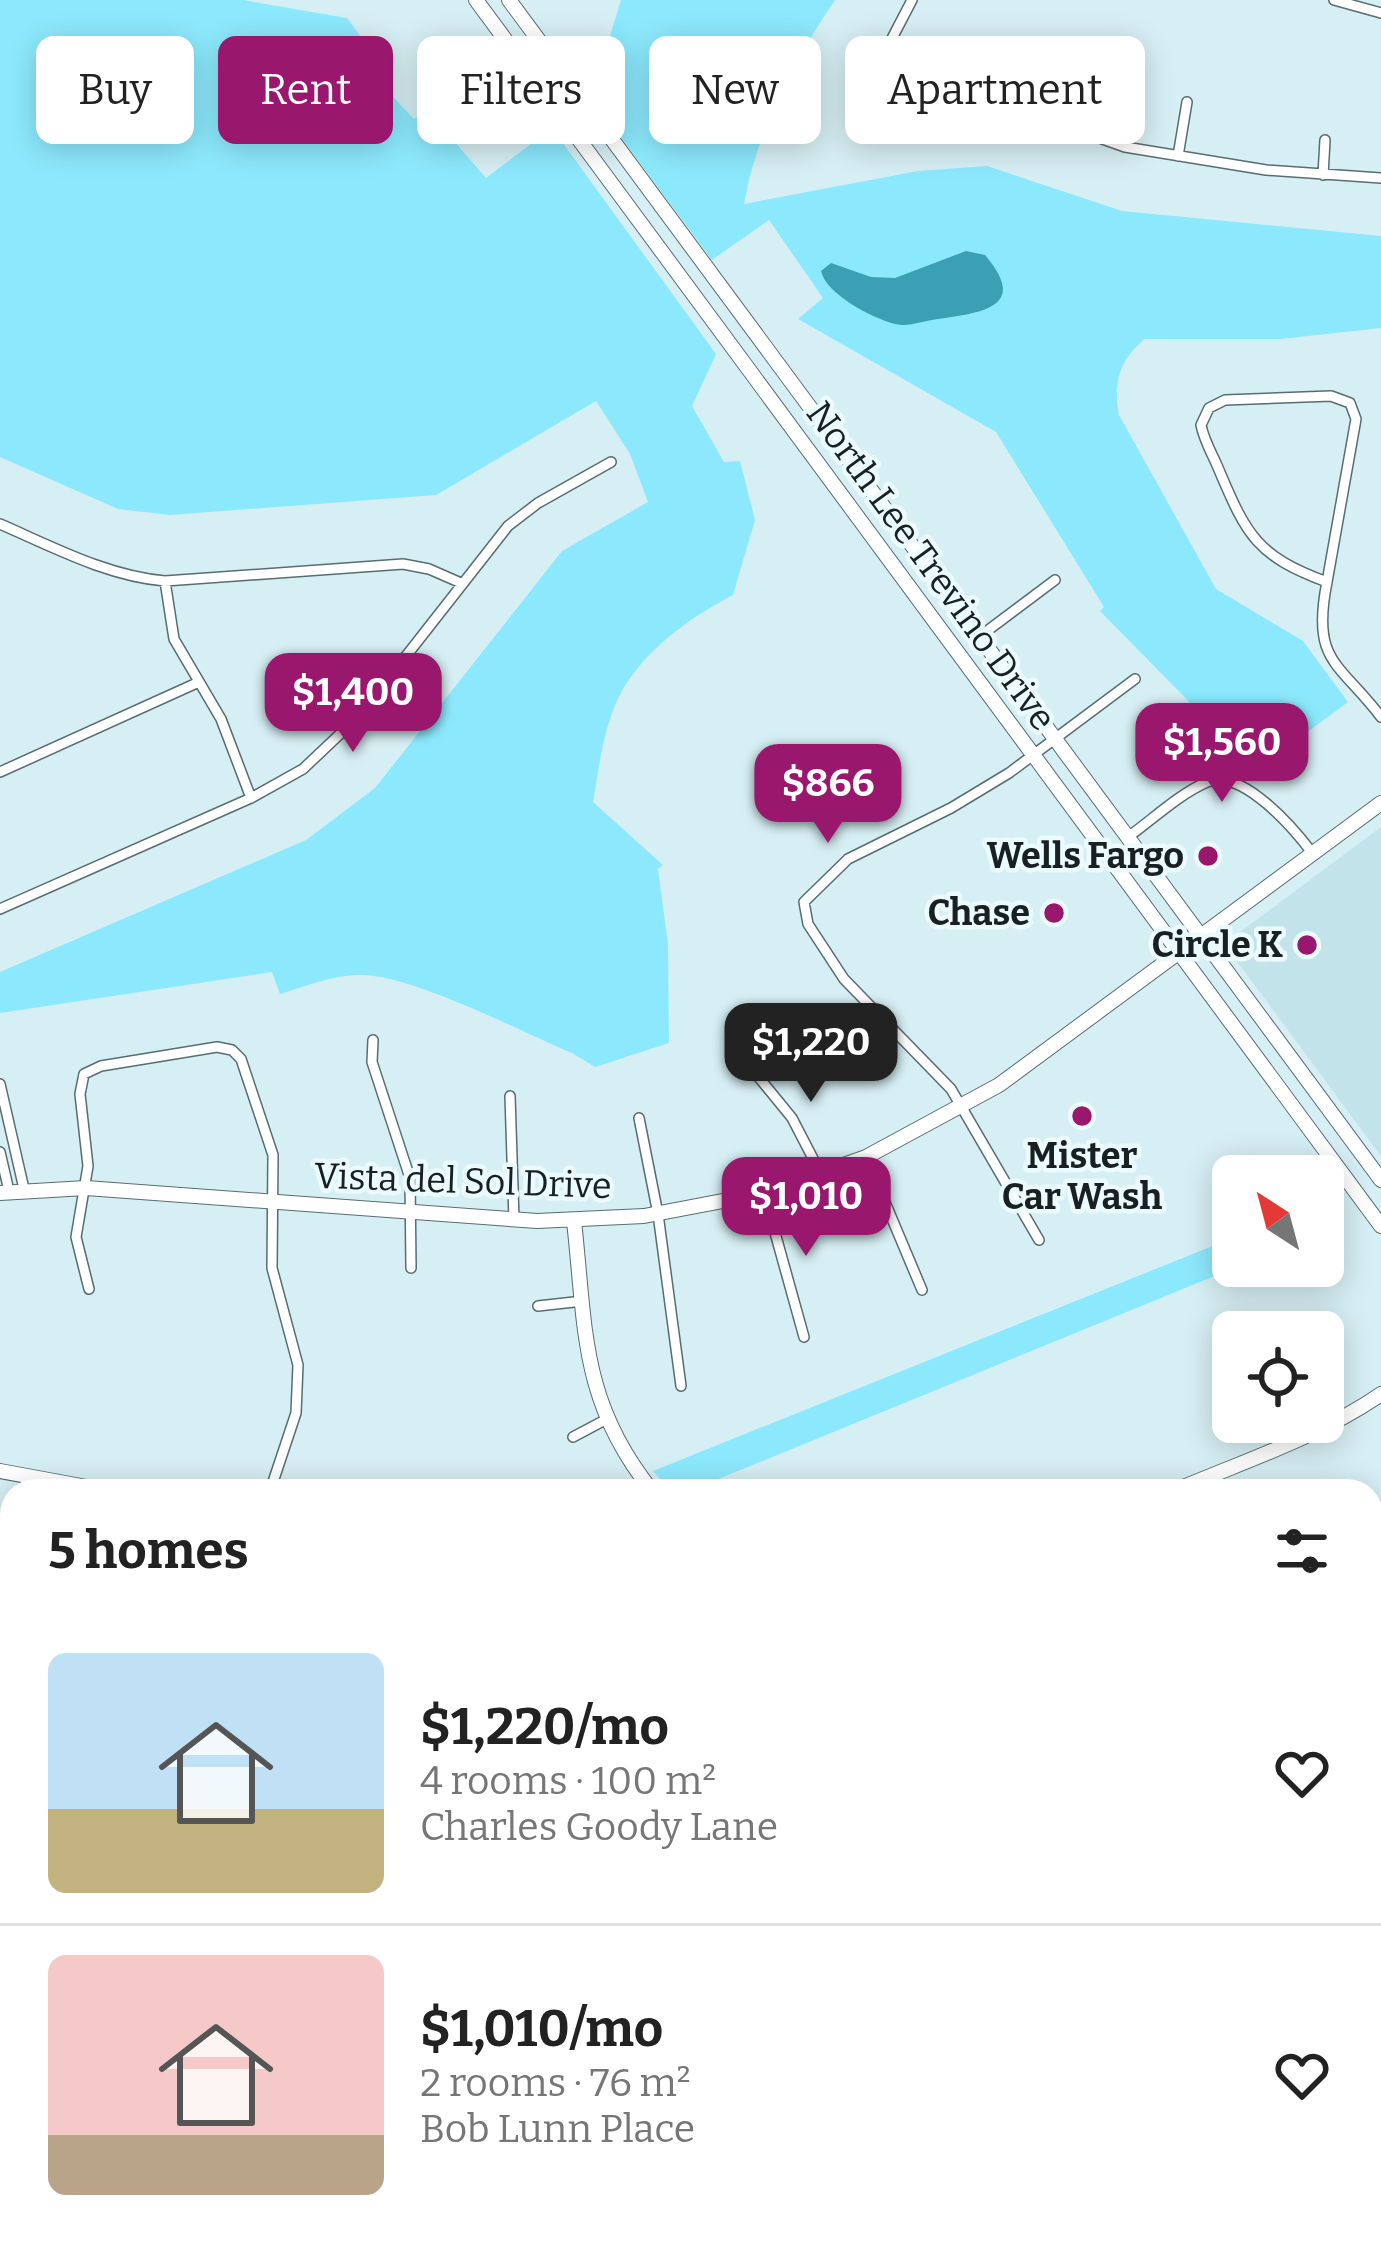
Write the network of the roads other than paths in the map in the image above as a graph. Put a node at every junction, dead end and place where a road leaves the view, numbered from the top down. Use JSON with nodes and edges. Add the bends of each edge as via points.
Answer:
{"nodes":[{"id":1,"x":476,"y":0,"type":"edge"},
{"id":2,"x":509,"y":0,"type":"edge"},
{"id":3,"x":912,"y":0,"type":"edge"},
{"id":4,"x":1334,"y":0,"type":"edge"},
{"id":5,"x":1381,"y":13,"type":"edge"},
{"id":6,"x":895,"y":36,"type":"edge"},
{"id":7,"x":1187,"y":102,"type":"dead end"},
{"id":8,"x":1325,"y":140,"type":"dead end"},
{"id":9,"x":1117,"y":144,"type":"edge"},
{"id":10,"x":1178,"y":156,"type":"junction"},
{"id":11,"x":1323,"y":175,"type":"junction"},
{"id":12,"x":1381,"y":178,"type":"edge"},
{"id":13,"x":611,"y":462,"type":"dead end"},
{"id":14,"x":3,"y":526,"type":"edge"},
{"id":15,"x":0,"y":541,"type":"edge"},
{"id":16,"x":1055,"y":580,"type":"dead end"},
{"id":17,"x":165,"y":581,"type":"junction"},
{"id":18,"x":1327,"y":582,"type":"junction"},
{"id":19,"x":461,"y":583,"type":"junction"},
{"id":20,"x":979,"y":637,"type":"junction"},
{"id":21,"x":1135,"y":679,"type":"dead end"},
{"id":22,"x":199,"y":682,"type":"junction"},
{"id":23,"x":1381,"y":718,"type":"edge"},
{"id":24,"x":1054,"y":739,"type":"junction"},
{"id":25,"x":1033,"y":755,"type":"junction"},
{"id":26,"x":0,"y":772,"type":"edge"},
{"id":27,"x":250,"y":798,"type":"junction"},
{"id":28,"x":1381,"y":803,"type":"edge"},
{"id":29,"x":1127,"y":837,"type":"junction"},
{"id":30,"x":1313,"y":854,"type":"junction"},
{"id":31,"x":0,"y":909,"type":"edge"},
{"id":32,"x":1201,"y":936,"type":"junction"},
{"id":33,"x":1179,"y":952,"type":"junction"},
{"id":34,"x":374,"y":1040,"type":"dead end"},
{"id":35,"x":752,"y":1069,"type":"dead end"},
{"id":36,"x":0,"y":1084,"type":"edge"},
{"id":37,"x":510,"y":1096,"type":"dead end"},
{"id":38,"x":961,"y":1108,"type":"junction"},
{"id":39,"x":639,"y":1118,"type":"dead end"},
{"id":40,"x":1356,"y":1147,"type":"junction"},
{"id":41,"x":0,"y":1152,"type":"edge"},
{"id":42,"x":1329,"y":1155,"type":"edge"},
{"id":43,"x":1344,"y":1156,"type":"edge"},
{"id":44,"x":866,"y":1157,"type":"junction"},
{"id":45,"x":820,"y":1174,"type":"junction"},
{"id":46,"x":1344,"y":1175,"type":"edge"},
{"id":47,"x":1381,"y":1180,"type":"edge"},
{"id":48,"x":86,"y":1188,"type":"junction"},
{"id":49,"x":11,"y":1191,"type":"edge"},
{"id":50,"x":764,"y":1193,"type":"junction"},
{"id":51,"x":274,"y":1203,"type":"junction"},
{"id":52,"x":409,"y":1213,"type":"junction"},
{"id":53,"x":658,"y":1214,"type":"junction"},
{"id":54,"x":514,"y":1220,"type":"junction"},
{"id":55,"x":574,"y":1221,"type":"junction"},
{"id":56,"x":1381,"y":1226,"type":"edge"},
{"id":57,"x":1039,"y":1240,"type":"dead end"},
{"id":58,"x":411,"y":1268,"type":"dead end"},
{"id":59,"x":89,"y":1289,"type":"dead end"},
{"id":60,"x":922,"y":1290,"type":"dead end"},
{"id":61,"x":583,"y":1300,"type":"junction"},
{"id":62,"x":538,"y":1306,"type":"dead end"},
{"id":63,"x":804,"y":1337,"type":"dead end"},
{"id":64,"x":681,"y":1386,"type":"dead end"},
{"id":65,"x":1381,"y":1394,"type":"edge"},
{"id":66,"x":605,"y":1420,"type":"junction"},
{"id":67,"x":573,"y":1437,"type":"dead end"},
{"id":68,"x":0,"y":1471,"type":"edge"},
{"id":69,"x":43,"y":1479,"type":"edge"},
{"id":70,"x":274,"y":1479,"type":"edge"},
{"id":71,"x":643,"y":1479,"type":"edge"},
{"id":72,"x":1204,"y":1479,"type":"edge"}],
"edges":[{"from":1,"to":25,"type":"main road","name":"North Lee Trevino Drive"},
{"from":2,"to":20,"type":"main road","name":"North Lee Trevino Drive"},
{"from":3,"to":6,"type":"street"},
{"from":4,"to":5,"type":"street"},
{"from":7,"to":10,"type":"street"},
{"from":8,"to":11,"type":"street"},
{"from":9,"to":10,"type":"street"},
{"from":10,"to":11,"type":"street"},
{"from":11,"to":12,"type":"street"},
{"from":13,"to":19,"type":"street","via":[[525,512]]},
{"from":14,"to":15,"type":"street"},
{"from":14,"to":17,"type":"street","via":[[118,573]]},
{"from":16,"to":20,"type":"street"},
{"from":17,"to":19,"type":"street","via":[[403,564]]},
{"from":17,"to":22,"type":"street","via":[[174,639]]},
{"from":18,"to":18,"type":"street","via":[[1356,424],[1350,403],[1331,396],[1216,403],[1202,418],[1202,433],[1243,526],[1281,561]]},
{"from":18,"to":23,"type":"street","via":[[1326,648]]},
{"from":19,"to":27,"type":"street","via":[[332,744]]},
{"from":20,"to":24,"type":"main road","name":"North Lee Trevino Drive"},
{"from":21,"to":24,"type":"street"},
{"from":22,"to":26,"type":"street"},
{"from":22,"to":27,"type":"street"},
{"from":24,"to":25,"type":"street"},
{"from":24,"to":29,"type":"main road","name":"North Lee Trevino Drive"},
{"from":25,"to":33,"type":"main road","name":"North Lee Trevino Drive"},
{"from":25,"to":38,"type":"street","via":[[969,798],[848,859],[804,902],[829,959],[938,1072]]},
{"from":27,"to":31,"type":"street"},
{"from":28,"to":30,"type":"main road","name":"Vista del Sol Drive"},
{"from":29,"to":30,"type":"street","via":[[1214,780],[1273,807]]},
{"from":29,"to":32,"type":"main road","name":"North Lee Trevino Drive"},
{"from":30,"to":32,"type":"main road","name":"Vista del Sol Drive"},
{"from":32,"to":33,"type":"main road","name":"Vista del Sol Drive"},
{"from":32,"to":40,"type":"main road","name":"North Lee Trevino Drive"},
{"from":33,"to":38,"type":"main road","name":"Vista del Sol Drive"},
{"from":33,"to":42,"type":"main road","name":"North Lee Trevino Drive"},
{"from":34,"to":52,"type":"street","via":[[372,1062],[410,1178]]},
{"from":35,"to":45,"type":"street","via":[[792,1118]]},
{"from":36,"to":49,"type":"street"},
{"from":37,"to":54,"type":"street"},
{"from":38,"to":44,"type":"main road","name":"Vista del Sol Drive"},
{"from":38,"to":57,"type":"street"},
{"from":39,"to":53,"type":"street"},
{"from":40,"to":43,"type":"main road"},
{"from":40,"to":47,"type":"main road","name":"North Lee Trevino Drive"},
{"from":41,"to":49,"type":"street"},
{"from":44,"to":45,"type":"main road","name":"Vista del Sol Drive"},
{"from":44,"to":60,"type":"street"},
{"from":45,"to":50,"type":"main road","name":"Vista del Sol Drive"},
{"from":46,"to":56,"type":"main road","name":"North Lee Trevino Drive"},
{"from":48,"to":49,"type":"main road","name":"Vista del Sol Drive"},
{"from":48,"to":51,"type":"main road","name":"Vista del Sol Drive"},
{"from":48,"to":51,"type":"street","via":[[84,1074],[225,1048],[242,1059],[265,1124]]},
{"from":48,"to":59,"type":"street","via":[[76,1238]]},
{"from":50,"to":53,"type":"main road","name":"Vista del Sol Drive"},
{"from":50,"to":63,"type":"street"},
{"from":51,"to":52,"type":"main road","name":"Vista del Sol Drive"},
{"from":51,"to":70,"type":"street","via":[[272,1268],[298,1376],[296,1413]]},
{"from":52,"to":54,"type":"main road","name":"Vista del Sol Drive"},
{"from":52,"to":58,"type":"street"},
{"from":53,"to":55,"type":"main road","name":"Vista del Sol Drive"},
{"from":53,"to":64,"type":"street"},
{"from":54,"to":55,"type":"main road","name":"Vista del Sol Drive"},
{"from":55,"to":61,"type":"main road"},
{"from":61,"to":62,"type":"street"},
{"from":61,"to":66,"type":"main road"},
{"from":65,"to":72,"type":"main road","via":[[1298,1441]]},
{"from":66,"to":67,"type":"street"},
{"from":66,"to":71,"type":"main road"},
{"from":68,"to":69,"type":"main road"}]}
